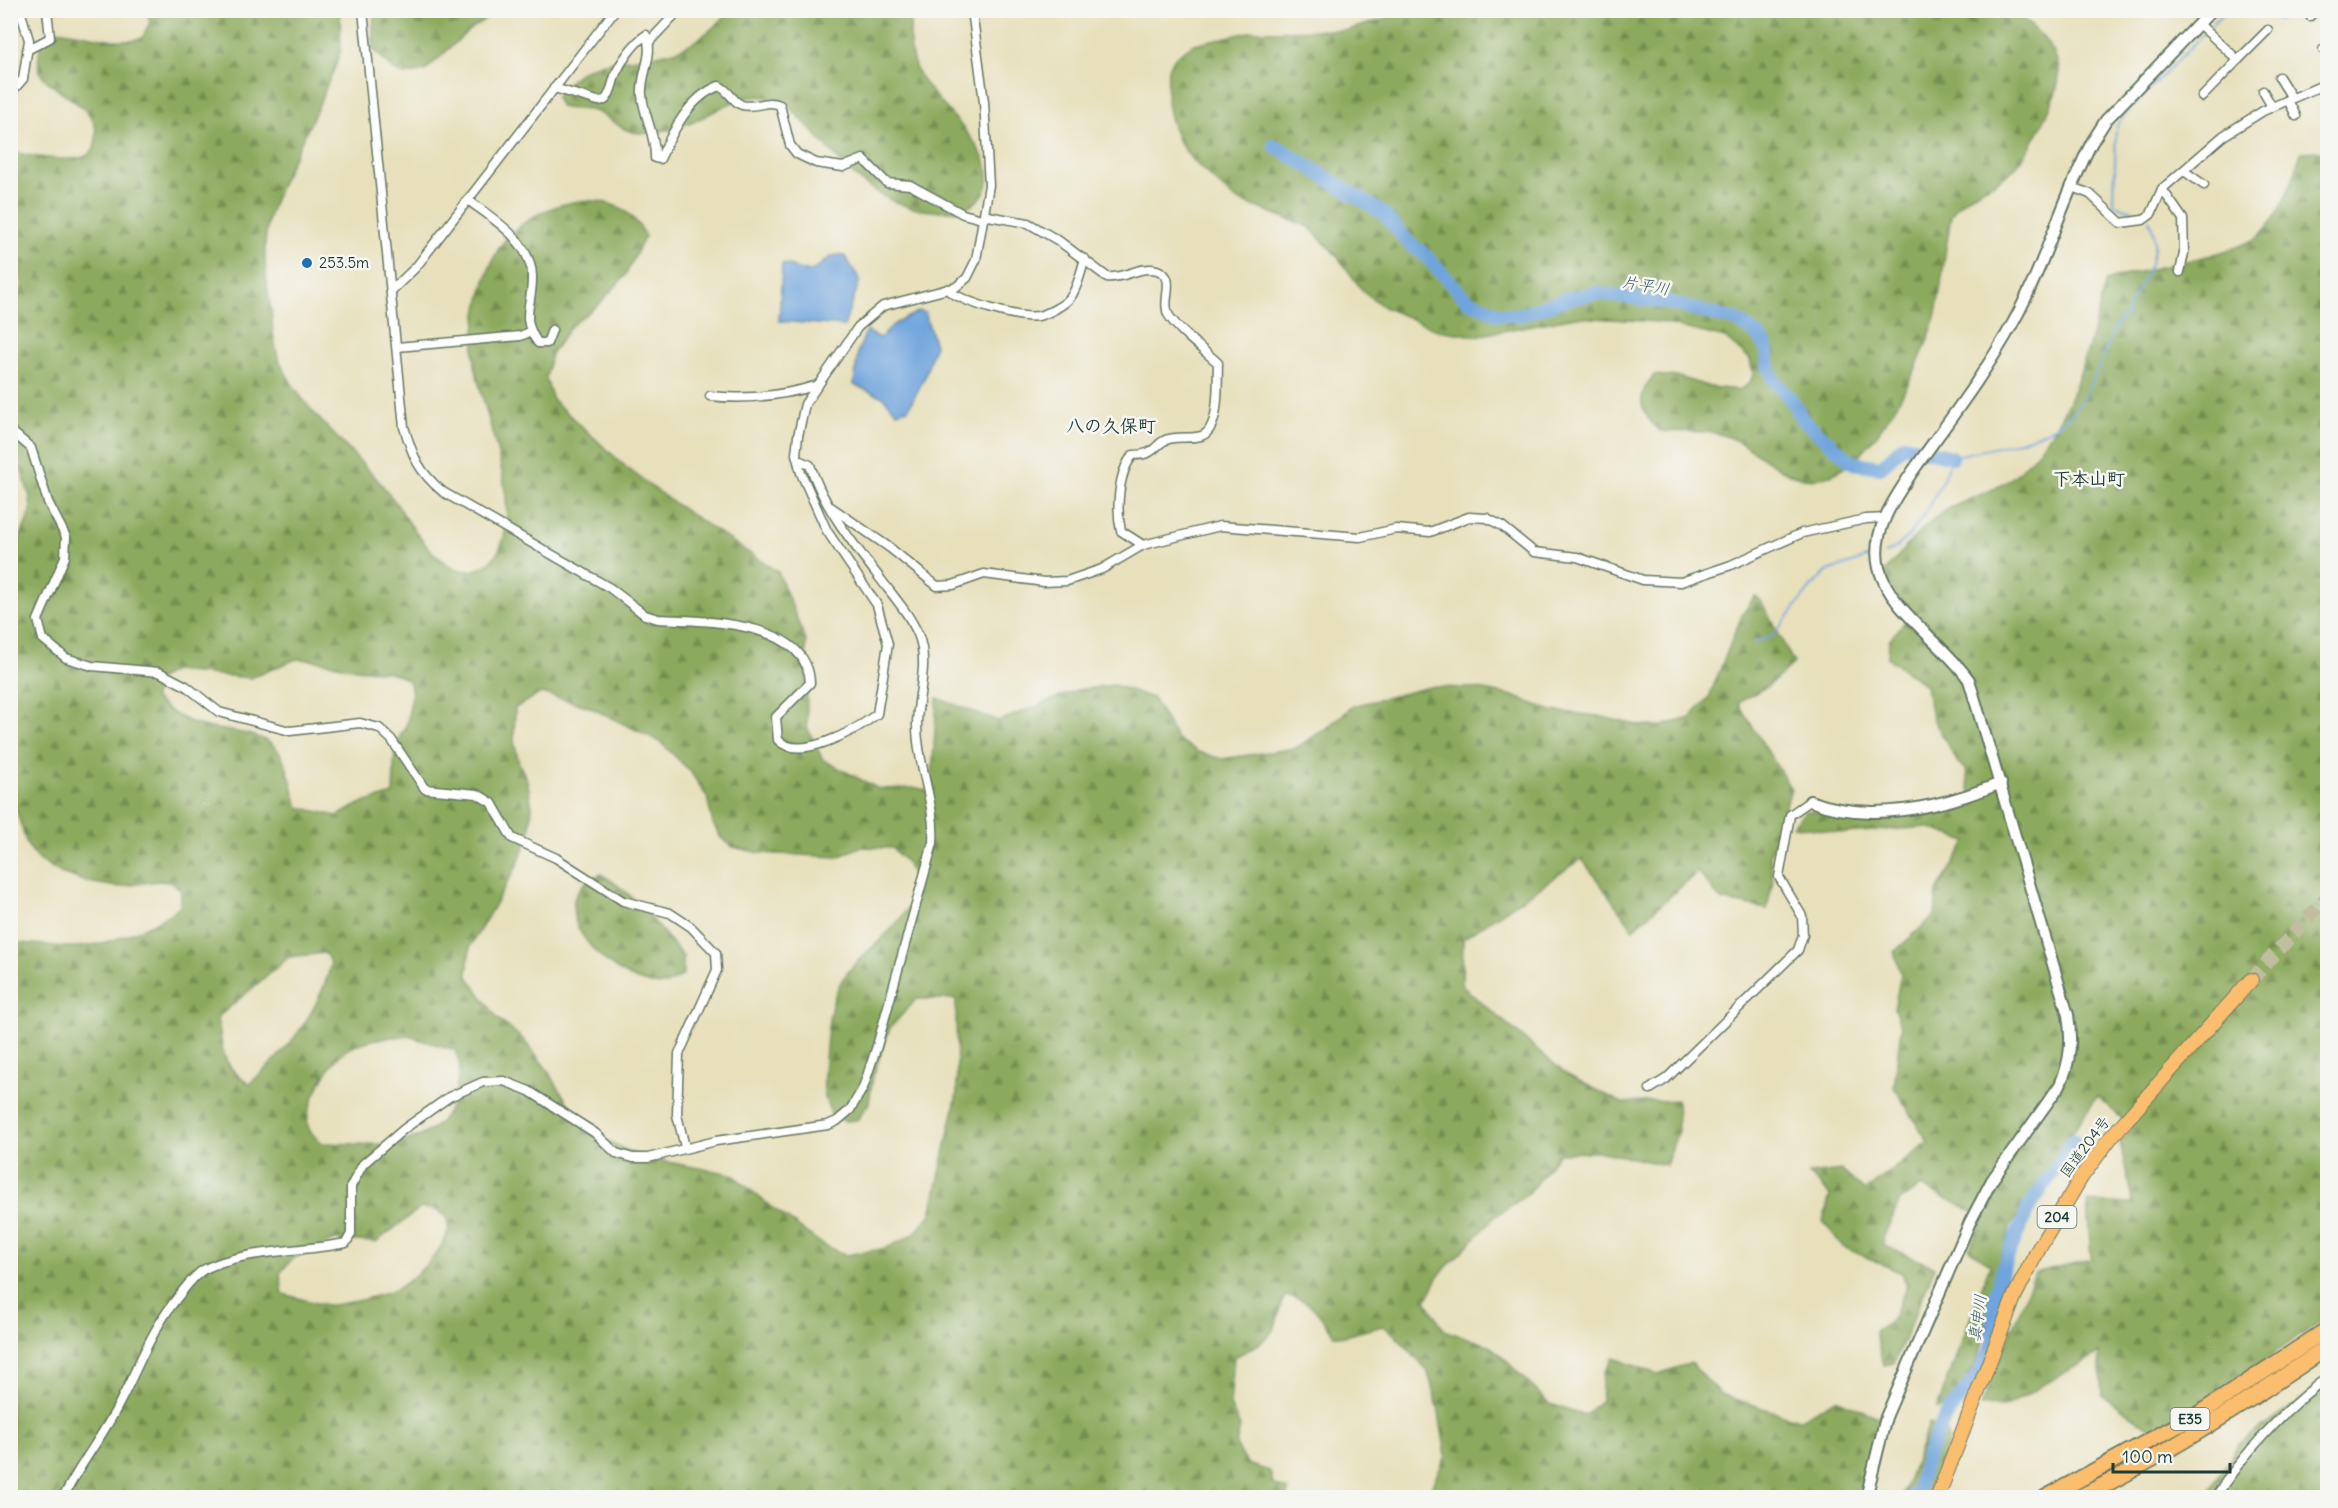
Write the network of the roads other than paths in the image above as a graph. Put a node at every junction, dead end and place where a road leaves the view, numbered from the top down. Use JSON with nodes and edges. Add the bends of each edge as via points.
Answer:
{"nodes":[{"id":1,"x":21,"y":10,"type":"edge"},
{"id":2,"x":46,"y":10,"type":"edge"},
{"id":3,"x":363,"y":10,"type":"edge"},
{"id":4,"x":615,"y":10,"type":"edge"},
{"id":5,"x":679,"y":10,"type":"edge"},
{"id":6,"x":972,"y":10,"type":"edge"},
{"id":7,"x":2212,"y":10,"type":"edge"},
{"id":8,"x":2200,"y":25,"type":"junction"},
{"id":9,"x":2268,"y":30,"type":"dead end"},
{"id":10,"x":649,"y":42,"type":"junction"},
{"id":11,"x":27,"y":50,"type":"junction"},
{"id":12,"x":2238,"y":60,"type":"junction"},
{"id":13,"x":2278,"y":77,"type":"dead end"},
{"id":14,"x":2328,"y":83,"type":"edge"},
{"id":15,"x":554,"y":88,"type":"junction"},
{"id":16,"x":2263,"y":91,"type":"dead end"},
{"id":17,"x":10,"y":94,"type":"edge"},
{"id":18,"x":2202,"y":97,"type":"dead end"},
{"id":19,"x":2290,"y":99,"type":"junction"},
{"id":20,"x":2272,"y":107,"type":"junction"},
{"id":21,"x":2296,"y":116,"type":"dead end"},
{"id":22,"x":2184,"y":171,"type":"junction"},
{"id":23,"x":2204,"y":185,"type":"dead end"},
{"id":24,"x":2072,"y":187,"type":"junction"},
{"id":25,"x":2162,"y":189,"type":"junction"},
{"id":26,"x":468,"y":200,"type":"junction"},
{"id":27,"x":982,"y":219,"type":"junction"},
{"id":28,"x":1085,"y":259,"type":"junction"},
{"id":29,"x":2180,"y":272,"type":"dead end"},
{"id":30,"x":946,"y":289,"type":"junction"},
{"id":31,"x":391,"y":291,"type":"junction"},
{"id":32,"x":552,"y":330,"type":"dead end"},
{"id":33,"x":530,"y":332,"type":"junction"},
{"id":34,"x":397,"y":347,"type":"junction"},
{"id":35,"x":818,"y":385,"type":"junction"},
{"id":36,"x":710,"y":396,"type":"dead end"},
{"id":37,"x":10,"y":429,"type":"edge"},
{"id":38,"x":798,"y":460,"type":"junction"},
{"id":39,"x":828,"y":506,"type":"junction"},
{"id":40,"x":1886,"y":518,"type":"junction"},
{"id":41,"x":1143,"y":545,"type":"junction"},
{"id":42,"x":2001,"y":783,"type":"junction"},
{"id":43,"x":1810,"y":801,"type":"joint"},
{"id":44,"x":2251,"y":980,"type":"tunnel mouth"},
{"id":45,"x":1650,"y":1089,"type":"dead end"},
{"id":46,"x":685,"y":1148,"type":"junction"},
{"id":47,"x":2328,"y":1329,"type":"edge"},
{"id":48,"x":2328,"y":1347,"type":"edge"},
{"id":49,"x":2328,"y":1377,"type":"edge"},
{"id":50,"x":63,"y":1497,"type":"edge"},
{"id":51,"x":1866,"y":1497,"type":"edge"},
{"id":52,"x":1937,"y":1497,"type":"edge"},
{"id":53,"x":2045,"y":1497,"type":"edge"},
{"id":54,"x":2078,"y":1497,"type":"edge"},
{"id":55,"x":2215,"y":1497,"type":"edge"}],
"edges":[{"from":1,"to":11,"type":"street","via":[[29,40]]},
{"from":2,"to":11,"type":"street","via":[[50,38]]},
{"from":3,"to":31,"type":"street"},
{"from":4,"to":15,"type":"street"},
{"from":5,"to":10,"type":"street"},
{"from":6,"to":27,"type":"street","via":[[989,184]]},
{"from":7,"to":8,"type":"street"},
{"from":8,"to":12,"type":"street"},
{"from":8,"to":24,"type":"street","via":[[2106,120],[2082,160]]},
{"from":9,"to":12,"type":"street"},
{"from":10,"to":15,"type":"street","via":[[646,35],[637,41],[605,100]]},
{"from":10,"to":27,"type":"street","via":[[642,92],[646,122],[656,141],[655,158],[660,159],[680,119],[709,90],[719,86],[744,106],[771,101],[780,105],[790,145],[797,154],[843,167],[863,159],[887,183],[910,185],[963,214]]},
{"from":11,"to":17,"type":"street","via":[[23,79]]},
{"from":12,"to":18,"type":"street"},
{"from":13,"to":19,"type":"street"},
{"from":14,"to":19,"type":"street"},
{"from":15,"to":26,"type":"street"},
{"from":16,"to":20,"type":"street"},
{"from":19,"to":20,"type":"street"},
{"from":19,"to":21,"type":"street"},
{"from":20,"to":22,"type":"street","via":[[2223,136]]},
{"from":22,"to":23,"type":"street"},
{"from":22,"to":25,"type":"street"},
{"from":24,"to":25,"type":"street","via":[[2090,194],[2121,223],[2147,217]]},
{"from":24,"to":40,"type":"street","via":[[2015,320],[1894,497]]},
{"from":25,"to":29,"type":"street","via":[[2183,219]]},
{"from":26,"to":31,"type":"street","via":[[416,267]]},
{"from":26,"to":33,"type":"street","via":[[522,247],[532,277],[527,325]]},
{"from":27,"to":28,"type":"street","via":[[988,216],[1028,223]]},
{"from":27,"to":30,"type":"street","via":[[976,260],[967,278]]},
{"from":28,"to":30,"type":"street","via":[[1070,299],[1037,316],[963,300]]},
{"from":28,"to":41,"type":"street","via":[[1107,276],[1154,268],[1165,273],[1169,316],[1218,363],[1215,420],[1210,430],[1204,436],[1165,440],[1147,455],[1132,455],[1125,464],[1118,517],[1121,531]]},
{"from":30,"to":35,"type":"street","via":[[883,306],[858,327]]},
{"from":31,"to":34,"type":"street"},
{"from":32,"to":33,"type":"street","via":[[544,344],[538,343]]},
{"from":33,"to":34,"type":"street"},
{"from":34,"to":38,"type":"street","via":[[404,427],[413,459],[428,479],[443,492],[610,588],[645,615],[740,625],[778,636],[810,671],[810,683],[776,717],[778,740],[787,748],[801,750],[877,714],[888,644],[877,604],[827,531]]},
{"from":35,"to":36,"type":"street","via":[[788,394]]},
{"from":35,"to":38,"type":"street","via":[[805,404]]},
{"from":37,"to":46,"type":"street","via":[[31,448],[48,502],[66,537],[64,557],[38,620],[44,639],[66,658],[92,666],[159,672],[219,711],[290,731],[360,723],[379,728],[425,789],[477,794],[492,803],[512,838],[556,858],[623,901],[670,913],[716,952],[717,970],[679,1054],[677,1115]]},
{"from":38,"to":39,"type":"street","via":[[810,465]]},
{"from":39,"to":41,"type":"street","via":[[938,586],[984,574],[1059,582],[1102,569]]},
{"from":39,"to":46,"type":"street","via":[[907,613],[919,636],[923,655],[918,743],[934,824],[933,843],[878,1046],[863,1088],[850,1110],[828,1125]]},
{"from":40,"to":41,"type":"street","via":[[1802,533],[1731,565],[1681,582],[1643,580],[1576,557],[1534,552],[1487,518],[1469,517],[1430,532],[1396,529],[1360,537],[1220,526]]},
{"from":40,"to":42,"type":"street","via":[[1878,565],[1883,580],[1969,680]]},
{"from":42,"to":43,"type":"street","via":[[1970,796],[1919,808],[1842,811]]},
{"from":42,"to":51,"type":"street","via":[[2068,1015],[2072,1041],[2069,1065],[2053,1097],[1992,1180],[1970,1221],[1886,1417]]},
{"from":43,"to":45,"type":"street","via":[[1790,815],[1779,877],[1802,916],[1803,935],[1798,950]]},
{"from":44,"to":52,"type":"highway","name":"国道204号","number":"204","via":[[2111,1137],[2082,1176],[2015,1295]]},
{"from":46,"to":50,"type":"street","via":[[648,1158],[616,1152],[595,1133],[529,1090],[504,1081],[483,1082],[449,1097],[404,1129],[356,1173],[351,1186],[351,1234],[346,1243],[244,1258],[193,1277],[145,1344],[119,1404]]},
{"from":47,"to":53,"type":"highway","number":"E35","via":[[2200,1413]]},
{"from":48,"to":54,"type":"highway","number":"E35","via":[[2216,1419]]},
{"from":49,"to":55,"type":"street","via":[[2254,1446]]}]}
